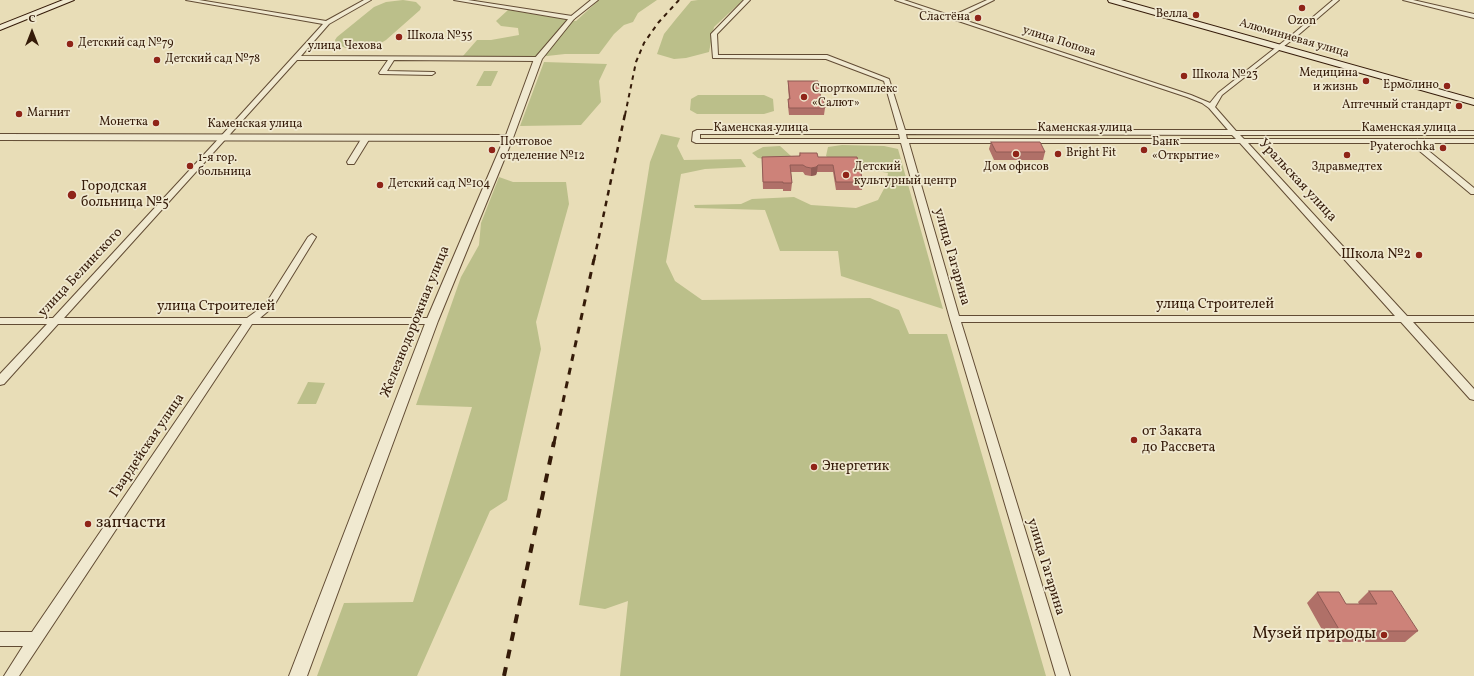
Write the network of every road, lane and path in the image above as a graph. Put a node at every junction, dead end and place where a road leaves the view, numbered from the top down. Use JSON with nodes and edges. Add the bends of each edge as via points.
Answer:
{"nodes":[{"id":1,"x":70,"y":0,"type":"edge"},
{"id":2,"x":189,"y":0,"type":"edge"},
{"id":3,"x":368,"y":0,"type":"edge"},
{"id":4,"x":457,"y":0,"type":"edge"},
{"id":5,"x":595,"y":0,"type":"edge"},
{"id":6,"x":747,"y":0,"type":"edge"},
{"id":7,"x":898,"y":0,"type":"edge"},
{"id":8,"x":990,"y":0,"type":"edge"},
{"id":9,"x":1112,"y":0,"type":"edge"},
{"id":10,"x":1336,"y":0,"type":"edge"},
{"id":11,"x":1406,"y":0,"type":"edge"},
{"id":12,"x":1474,"y":16,"type":"edge"},
{"id":13,"x":572,"y":18,"type":"junction"},
{"id":14,"x":953,"y":18,"type":"junction"},
{"id":15,"x":327,"y":23,"type":"junction"},
{"id":16,"x":0,"y":28,"type":"edge"},
{"id":17,"x":1278,"y":48,"type":"junction"},
{"id":18,"x":295,"y":58,"type":"junction"},
{"id":19,"x":392,"y":58,"type":"junction"},
{"id":20,"x":538,"y":59,"type":"junction"},
{"id":21,"x":432,"y":73,"type":"dead end"},
{"id":22,"x":1220,"y":94,"type":"junction"},
{"id":23,"x":1189,"y":96,"type":"junction"},
{"id":24,"x":1472,"y":102,"type":"edge"},
{"id":25,"x":1211,"y":107,"type":"junction"},
{"id":26,"x":1234,"y":132,"type":"junction"},
{"id":27,"x":1474,"y":133,"type":"edge"},
{"id":28,"x":0,"y":136,"type":"edge"},
{"id":29,"x":225,"y":137,"type":"junction"},
{"id":30,"x":902,"y":137,"type":"junction"},
{"id":31,"x":366,"y":138,"type":"junction"},
{"id":32,"x":509,"y":138,"type":"junction"},
{"id":33,"x":1242,"y":141,"type":"junction"},
{"id":34,"x":1412,"y":141,"type":"junction"},
{"id":35,"x":1474,"y":141,"type":"edge"},
{"id":36,"x":351,"y":162,"type":"dead end"},
{"id":37,"x":1474,"y":192,"type":"edge"},
{"id":38,"x":312,"y":237,"type":"dead end"},
{"id":39,"x":955,"y":319,"type":"junction"},
{"id":40,"x":1474,"y":319,"type":"edge"},
{"id":41,"x":250,"y":320,"type":"junction"},
{"id":42,"x":1406,"y":320,"type":"junction"},
{"id":43,"x":0,"y":321,"type":"edge"},
{"id":44,"x":56,"y":321,"type":"junction"},
{"id":45,"x":432,"y":321,"type":"junction"},
{"id":46,"x":0,"y":381,"type":"edge"},
{"id":47,"x":1474,"y":396,"type":"edge"},
{"id":48,"x":0,"y":639,"type":"edge"},
{"id":49,"x":36,"y":639,"type":"junction"},
{"id":50,"x":11,"y":676,"type":"edge"},
{"id":51,"x":298,"y":676,"type":"edge"},
{"id":52,"x":1063,"y":676,"type":"edge"}],
"edges":[{"from":1,"to":16,"type":"main road"},
{"from":2,"to":15,"type":"street"},
{"from":3,"to":15,"type":"street","name":"улица Белинского"},
{"from":4,"to":13,"type":"street"},
{"from":5,"to":13,"type":"street","name":"Железнодорожная улица"},
{"from":6,"to":30,"type":"street","name":"улица Гагарина","via":[[714,34],[715,56],[827,57],[887,80]]},
{"from":7,"to":14,"type":"street","name":"улица Попова"},
{"from":8,"to":14,"type":"street"},
{"from":9,"to":17,"type":"main road","name":"Алюминиевая улица"},
{"from":10,"to":17,"type":"street"},
{"from":11,"to":12,"type":"street"},
{"from":13,"to":20,"type":"street","name":"Железнодорожная улица"},
{"from":14,"to":23,"type":"street","name":"улица Попова"},
{"from":15,"to":18,"type":"street","name":"улица Белинского"},
{"from":17,"to":22,"type":"street"},
{"from":17,"to":24,"type":"main road","name":"Алюминиевая улица"},
{"from":18,"to":19,"type":"street","name":"улица Чехова"},
{"from":18,"to":29,"type":"street","name":"улица Белинского"},
{"from":19,"to":20,"type":"street","name":"улица Чехова"},
{"from":19,"to":21,"type":"street","via":[[382,73]]},
{"from":20,"to":32,"type":"street","name":"Железнодорожная улица"},
{"from":22,"to":23,"type":"street","via":[[1205,97]]},
{"from":22,"to":25,"type":"street"},
{"from":23,"to":25,"type":"street","name":"улица Попова"},
{"from":25,"to":26,"type":"street","name":"Уральская улица"},
{"from":26,"to":27,"type":"street","name":"Каменская улица"},
{"from":26,"to":30,"type":"street","name":"Каменская улица"},
{"from":26,"to":33,"type":"street","name":"Уральская улица"},
{"from":28,"to":29,"type":"street","name":"Каменская улица"},
{"from":29,"to":31,"type":"street","name":"Каменская улица"},
{"from":29,"to":44,"type":"street","name":"улица Белинского"},
{"from":30,"to":30,"type":"street","name":"Каменская улица","via":[[697,132],[696,141]]},
{"from":30,"to":33,"type":"street","name":"Каменская улица"},
{"from":30,"to":39,"type":"street","name":"улица Гагарина"},
{"from":31,"to":32,"type":"street","name":"Каменская улица"},
{"from":31,"to":36,"type":"street"},
{"from":32,"to":45,"type":"street","name":"Железнодорожная улица"},
{"from":33,"to":34,"type":"street","name":"Каменская улица"},
{"from":33,"to":42,"type":"street","name":"Уральская улица"},
{"from":34,"to":35,"type":"street","name":"Каменская улица"},
{"from":34,"to":37,"type":"street"},
{"from":38,"to":41,"type":"street","name":"Гвардейская улица","via":[[268,307]]},
{"from":39,"to":42,"type":"street","name":"улица Строителей"},
{"from":39,"to":52,"type":"street","name":"улица Гагарина"},
{"from":40,"to":42,"type":"street","name":"улица Строителей"},
{"from":41,"to":44,"type":"street","name":"улица Строителей"},
{"from":41,"to":45,"type":"street","name":"улица Строителей"},
{"from":41,"to":49,"type":"street","name":"Гвардейская улица"},
{"from":42,"to":47,"type":"street","name":"Уральская улица"},
{"from":43,"to":44,"type":"street","name":"улица Строителей"},
{"from":44,"to":46,"type":"street","name":"улица Белинского"},
{"from":45,"to":51,"type":"street","name":"Железнодорожная улица"},
{"from":48,"to":49,"type":"street"},
{"from":49,"to":50,"type":"street","name":"Гвардейская улица"}]}
